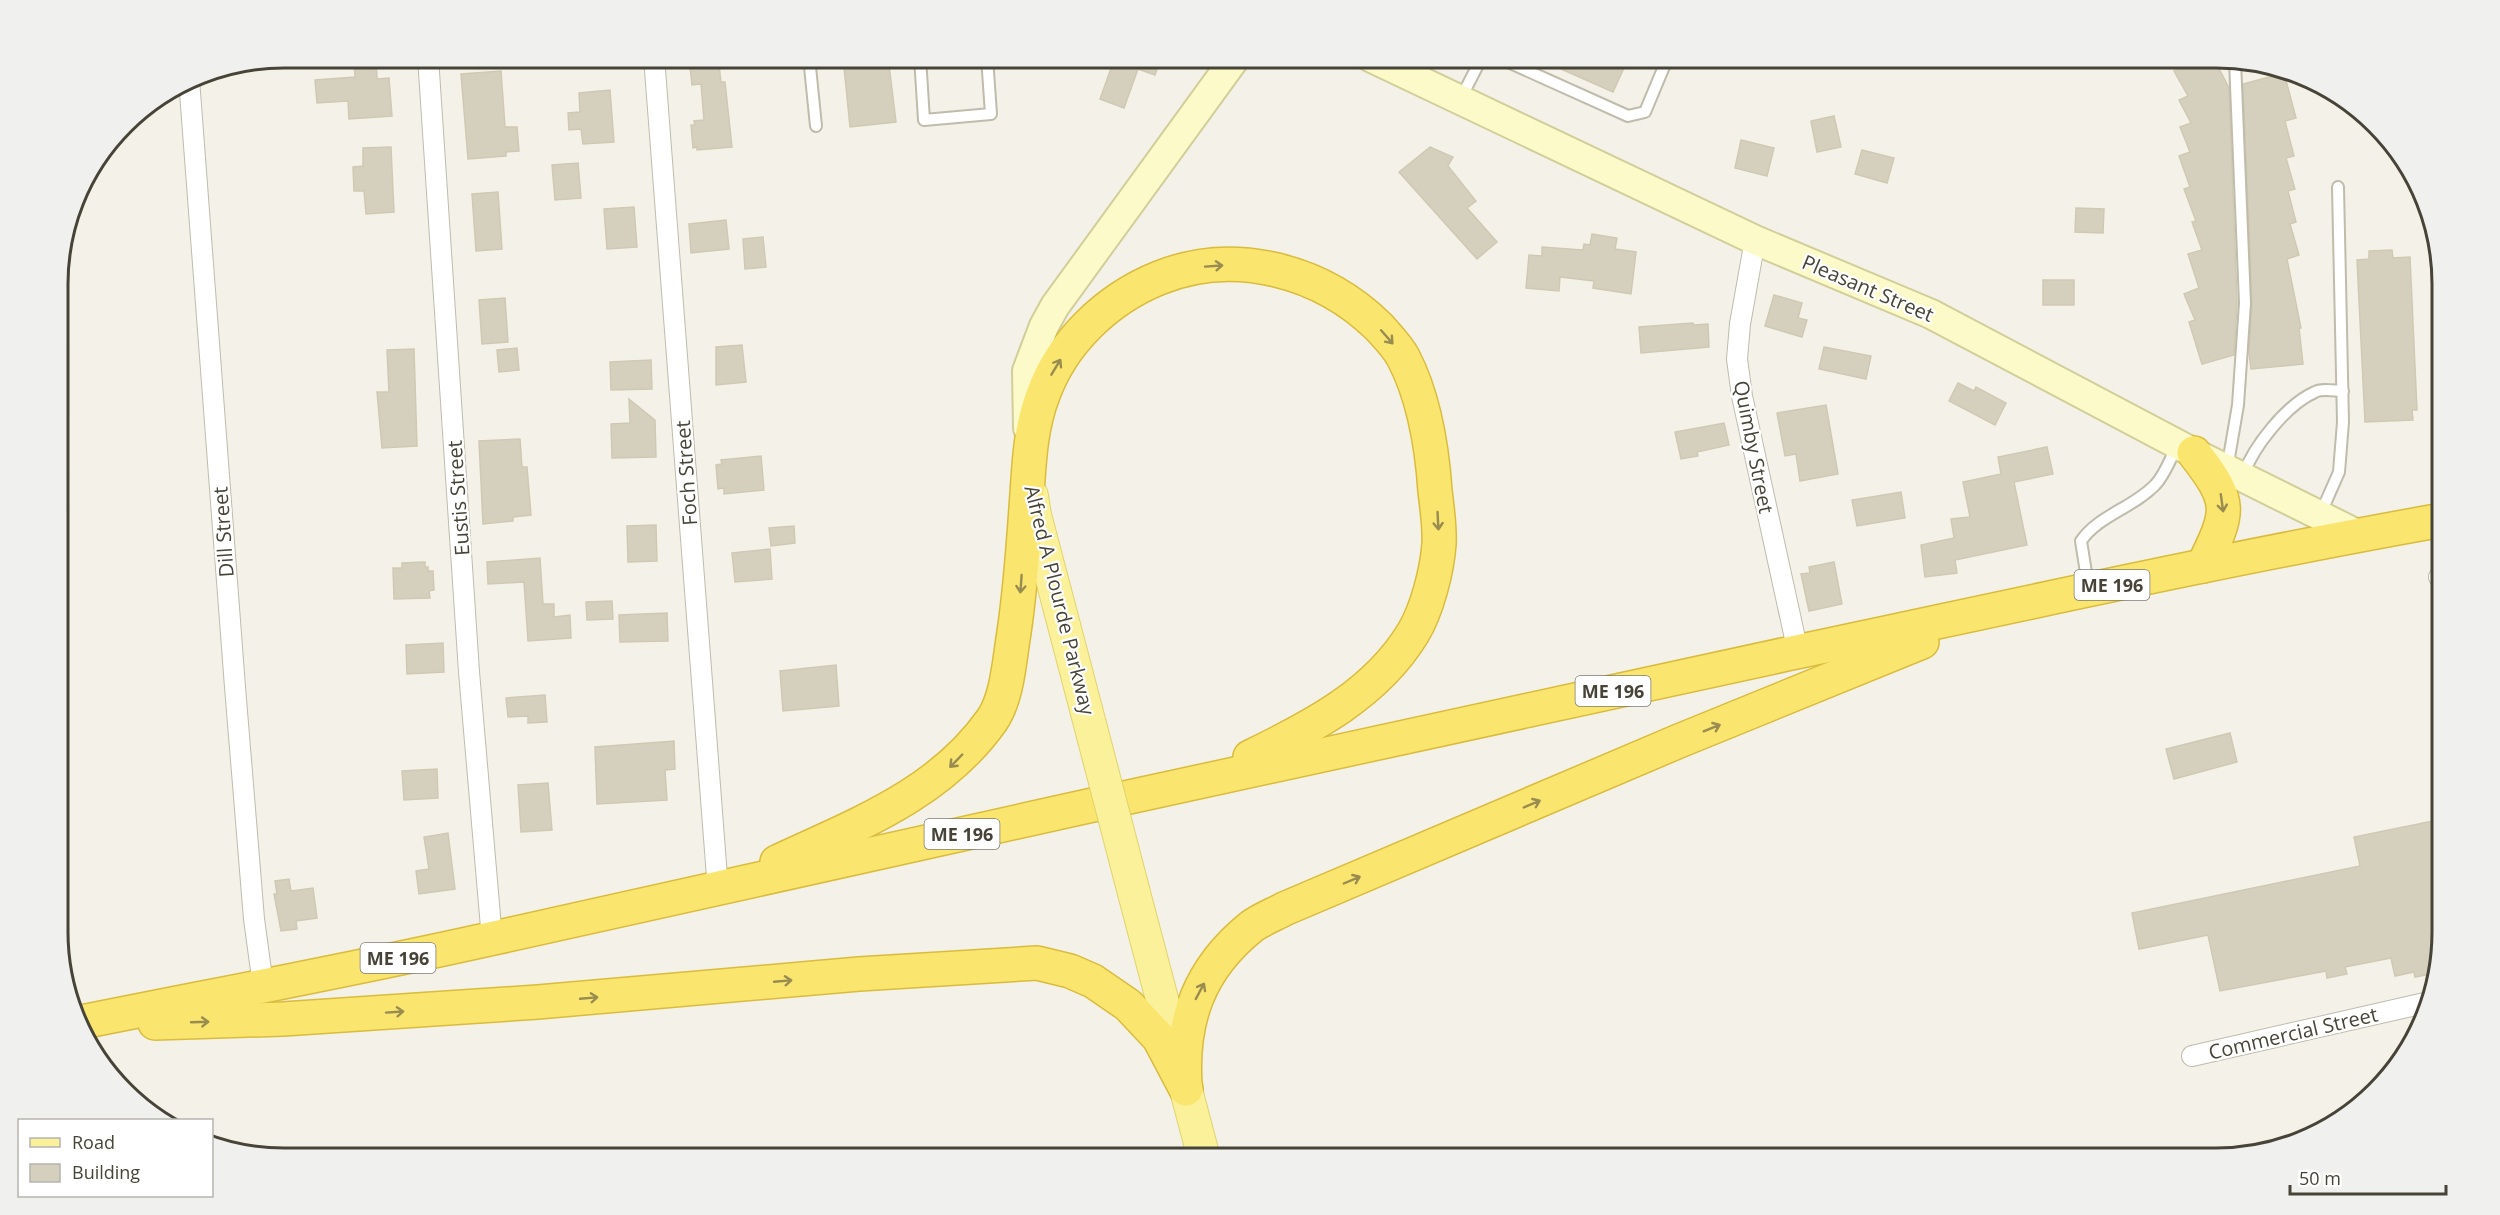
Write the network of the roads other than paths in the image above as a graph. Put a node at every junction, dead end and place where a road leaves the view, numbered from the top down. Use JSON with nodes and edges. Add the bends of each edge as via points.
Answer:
{"nodes":[{"id":1,"x":429,"y":68,"type":"edge"},
{"id":2,"x":655,"y":68,"type":"edge"},
{"id":3,"x":810,"y":68,"type":"edge"},
{"id":4,"x":921,"y":68,"type":"edge"},
{"id":5,"x":988,"y":68,"type":"edge"},
{"id":6,"x":1228,"y":68,"type":"edge"},
{"id":7,"x":1393,"y":68,"type":"edge"},
{"id":8,"x":1476,"y":68,"type":"edge"},
{"id":9,"x":1521,"y":68,"type":"edge"},
{"id":10,"x":1663,"y":68,"type":"edge"},
{"id":11,"x":2235,"y":68,"type":"edge"},
{"id":12,"x":190,"y":89,"type":"edge"},
{"id":13,"x":1460,"y":100,"type":"junction"},
{"id":14,"x":816,"y":126,"type":"dead end"},
{"id":15,"x":2338,"y":187,"type":"dead end"},
{"id":16,"x":1755,"y":240,"type":"junction"},
{"id":17,"x":2343,"y":391,"type":"junction"},
{"id":18,"x":2186,"y":448,"type":"junction"},
{"id":19,"x":1029,"y":462,"type":"junction"},
{"id":20,"x":2235,"y":473,"type":"junction"},
{"id":21,"x":2320,"y":515,"type":"junction"},
{"id":22,"x":2432,"y":522,"type":"edge"},
{"id":23,"x":2359,"y":535,"type":"junction"},
{"id":24,"x":2203,"y":566,"type":"junction"},
{"id":25,"x":2089,"y":590,"type":"junction"},
{"id":26,"x":2021,"y":605,"type":"junction"},
{"id":27,"x":1798,"y":652,"type":"junction"},
{"id":28,"x":1206,"y":779,"type":"junction"},
{"id":29,"x":718,"y":890,"type":"junction"},
{"id":30,"x":492,"y":939,"type":"junction"},
{"id":31,"x":262,"y":985,"type":"junction"},
{"id":32,"x":2420,"y":1004,"type":"edge"},
{"id":33,"x":88,"y":1022,"type":"edge"},
{"id":34,"x":88,"y":1024,"type":"edge"},
{"id":35,"x":2192,"y":1056,"type":"dead end"},
{"id":36,"x":1186,"y":1089,"type":"junction"},
{"id":37,"x":1201,"y":1148,"type":"edge"}],
"edges":[{"from":1,"to":30,"type":"street","name":"Eustis Street","via":[[469,672]]},
{"from":2,"to":29,"type":"street","name":"Foch Street"},
{"from":3,"to":14,"type":"lane"},
{"from":4,"to":5,"type":"lane","via":[[924,120],[991,114]]},
{"from":6,"to":19,"type":"main road","name":"Alfred A Plourde Parkway","via":[[1095,248],[1044,326],[1027,371]]},
{"from":7,"to":13,"type":"main road","name":"Pleasant Street"},
{"from":8,"to":13,"type":"lane"},
{"from":9,"to":10,"type":"lane","via":[[1628,116],[1645,112]]},
{"from":11,"to":20,"type":"lane","via":[[2245,303]]},
{"from":12,"to":31,"type":"street","name":"Dill Street"},
{"from":13,"to":16,"type":"main road","name":"Pleasant Street"},
{"from":15,"to":17,"type":"lane"},
{"from":16,"to":18,"type":"main road","name":"Pleasant Street","via":[[1931,314]]},
{"from":16,"to":27,"type":"street","name":"Quimby Street","via":[[1737,359]]},
{"from":17,"to":20,"type":"lane","via":[[2317,390],[2290,408]]},
{"from":17,"to":21,"type":"lane","via":[[2339,472]]},
{"from":18,"to":20,"type":"main road","name":"Pleasant Street"},
{"from":18,"to":24,"type":"highway","one_way":true,"via":[[2216,480],[2224,508],[2222,526]]},
{"from":18,"to":25,"type":"lane","via":[[2157,484],[2132,504],[2091,527],[2081,541]]},
{"from":19,"to":28,"type":"highway","one_way":true,"via":[[1042,396],[1076,337],[1128,293],[1175,272],[1244,265],[1294,274],[1346,299],[1389,337],[1402,355],[1420,398],[1433,460],[1439,544],[1426,604],[1414,631],[1392,662],[1366,688],[1315,725]]},
{"from":19,"to":29,"type":"highway","one_way":true,"via":[[1020,594],[1007,678],[994,717],[953,766],[900,804]]},
{"from":19,"to":36,"type":"main road","name":"Alfred A Plourde Parkway","bridge":true,"via":[[1035,515]]},
{"from":20,"to":21,"type":"main road","name":"Pleasant Street"},
{"from":21,"to":23,"type":"main road","name":"Pleasant Street"},
{"from":22,"to":23,"type":"highway","number":"ME 196"},
{"from":23,"to":24,"type":"highway","number":"ME 196"},
{"from":24,"to":25,"type":"highway","number":"ME 196"},
{"from":25,"to":26,"type":"highway","number":"ME 196"},
{"from":26,"to":27,"type":"highway","number":"ME 196"},
{"from":36,"to":26,"type":"highway","one_way":true,"via":[[1186,1031],[1197,993],[1224,954],[1252,926],[1679,741]]},
{"from":27,"to":28,"type":"highway","number":"ME 196"},
{"from":28,"to":29,"type":"highway","number":"ME 196"},
{"from":29,"to":30,"type":"highway","number":"ME 196"},
{"from":30,"to":31,"type":"highway","number":"ME 196"},
{"from":31,"to":33,"type":"highway","number":"ME 196"},
{"from":32,"to":35,"type":"street","name":"Commercial Street"},
{"from":34,"to":36,"type":"highway","one_way":true,"via":[[283,1019],[1037,963],[1071,970],[1128,1005],[1159,1038]]},
{"from":36,"to":37,"type":"main road","name":"Alfred A Plourde Parkway"}]}
